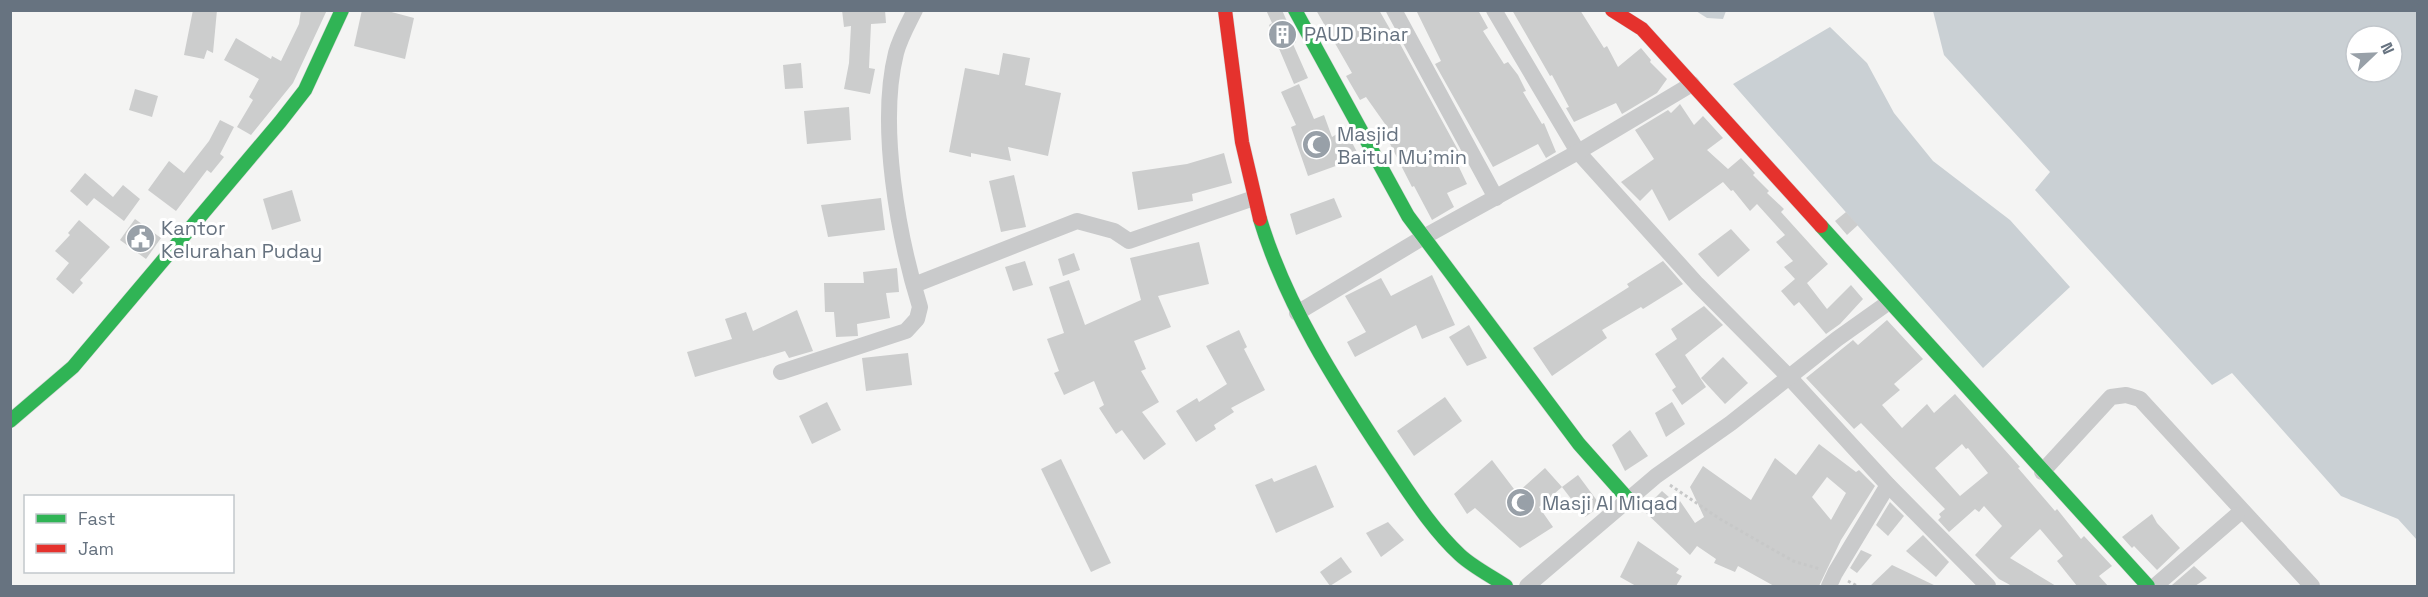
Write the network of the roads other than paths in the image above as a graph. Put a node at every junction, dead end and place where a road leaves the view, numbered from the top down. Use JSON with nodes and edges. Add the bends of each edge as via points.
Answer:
{"nodes":[{"id":1,"x":342,"y":10,"type":"edge"},
{"id":2,"x":915,"y":10,"type":"edge"},
{"id":3,"x":1225,"y":10,"type":"edge"},
{"id":4,"x":1295,"y":10,"type":"edge"},
{"id":5,"x":1394,"y":10,"type":"edge"},
{"id":6,"x":1494,"y":10,"type":"edge"},
{"id":7,"x":1612,"y":10,"type":"edge"},
{"id":8,"x":1692,"y":84,"type":"junction"},
{"id":9,"x":1578,"y":152,"type":"junction"},
{"id":10,"x":1254,"y":198,"type":"junction"},
{"id":11,"x":1496,"y":198,"type":"junction"},
{"id":12,"x":1422,"y":238,"type":"junction"},
{"id":13,"x":914,"y":285,"type":"junction"},
{"id":14,"x":1889,"y":302,"type":"junction"},
{"id":15,"x":1297,"y":313,"type":"junction"},
{"id":16,"x":782,"y":372,"type":"dead end"},
{"id":17,"x":1789,"y":377,"type":"junction"},
{"id":18,"x":10,"y":421,"type":"edge"},
{"id":19,"x":2042,"y":472,"type":"junction"},
{"id":20,"x":1888,"y":486,"type":"junction"},
{"id":21,"x":1628,"y":499,"type":"junction"},
{"id":22,"x":2237,"y":515,"type":"dead end"},
{"id":23,"x":1832,"y":580,"type":"edge"},
{"id":24,"x":1506,"y":586,"type":"edge"},
{"id":25,"x":1527,"y":586,"type":"edge"},
{"id":26,"x":1988,"y":586,"type":"edge"},
{"id":27,"x":2148,"y":586,"type":"edge"},
{"id":28,"x":2155,"y":586,"type":"edge"},
{"id":29,"x":2312,"y":586,"type":"edge"}],
"edges":[{"from":1,"to":18,"type":"main road","via":[[305,90],[280,122],[73,367]]},
{"from":2,"to":13,"type":"street","via":[[896,51],[890,106],[894,195]]},
{"from":3,"to":10,"type":"main road","via":[[1242,142]]},
{"from":4,"to":12,"type":"main road","via":[[1395,196]]},
{"from":5,"to":11,"type":"street"},
{"from":6,"to":9,"type":"street"},
{"from":7,"to":8,"type":"main road","via":[[1642,29]]},
{"from":8,"to":9,"type":"street"},
{"from":8,"to":14,"type":"main road"},
{"from":9,"to":11,"type":"street"},
{"from":9,"to":17,"type":"street","via":[[1697,284]]},
{"from":10,"to":13,"type":"street","via":[[1129,241],[1114,231],[1077,221]]},
{"from":10,"to":15,"type":"main road"},
{"from":11,"to":12,"type":"street"},
{"from":12,"to":15,"type":"street"},
{"from":12,"to":21,"type":"main road","via":[[1579,444]]},
{"from":13,"to":16,"type":"street","via":[[920,307],[906,331]]},
{"from":14,"to":17,"type":"street"},
{"from":14,"to":19,"type":"main road"},
{"from":15,"to":24,"type":"main road","via":[[1430,524],[1462,557]]},
{"from":17,"to":20,"type":"street"},
{"from":17,"to":21,"type":"street"},
{"from":19,"to":27,"type":"main road"},
{"from":19,"to":29,"type":"street","via":[[2111,398],[2126,395],[2140,399]]},
{"from":20,"to":23,"type":"street"},
{"from":20,"to":26,"type":"street"},
{"from":21,"to":25,"type":"street"},
{"from":22,"to":28,"type":"street"}]}
